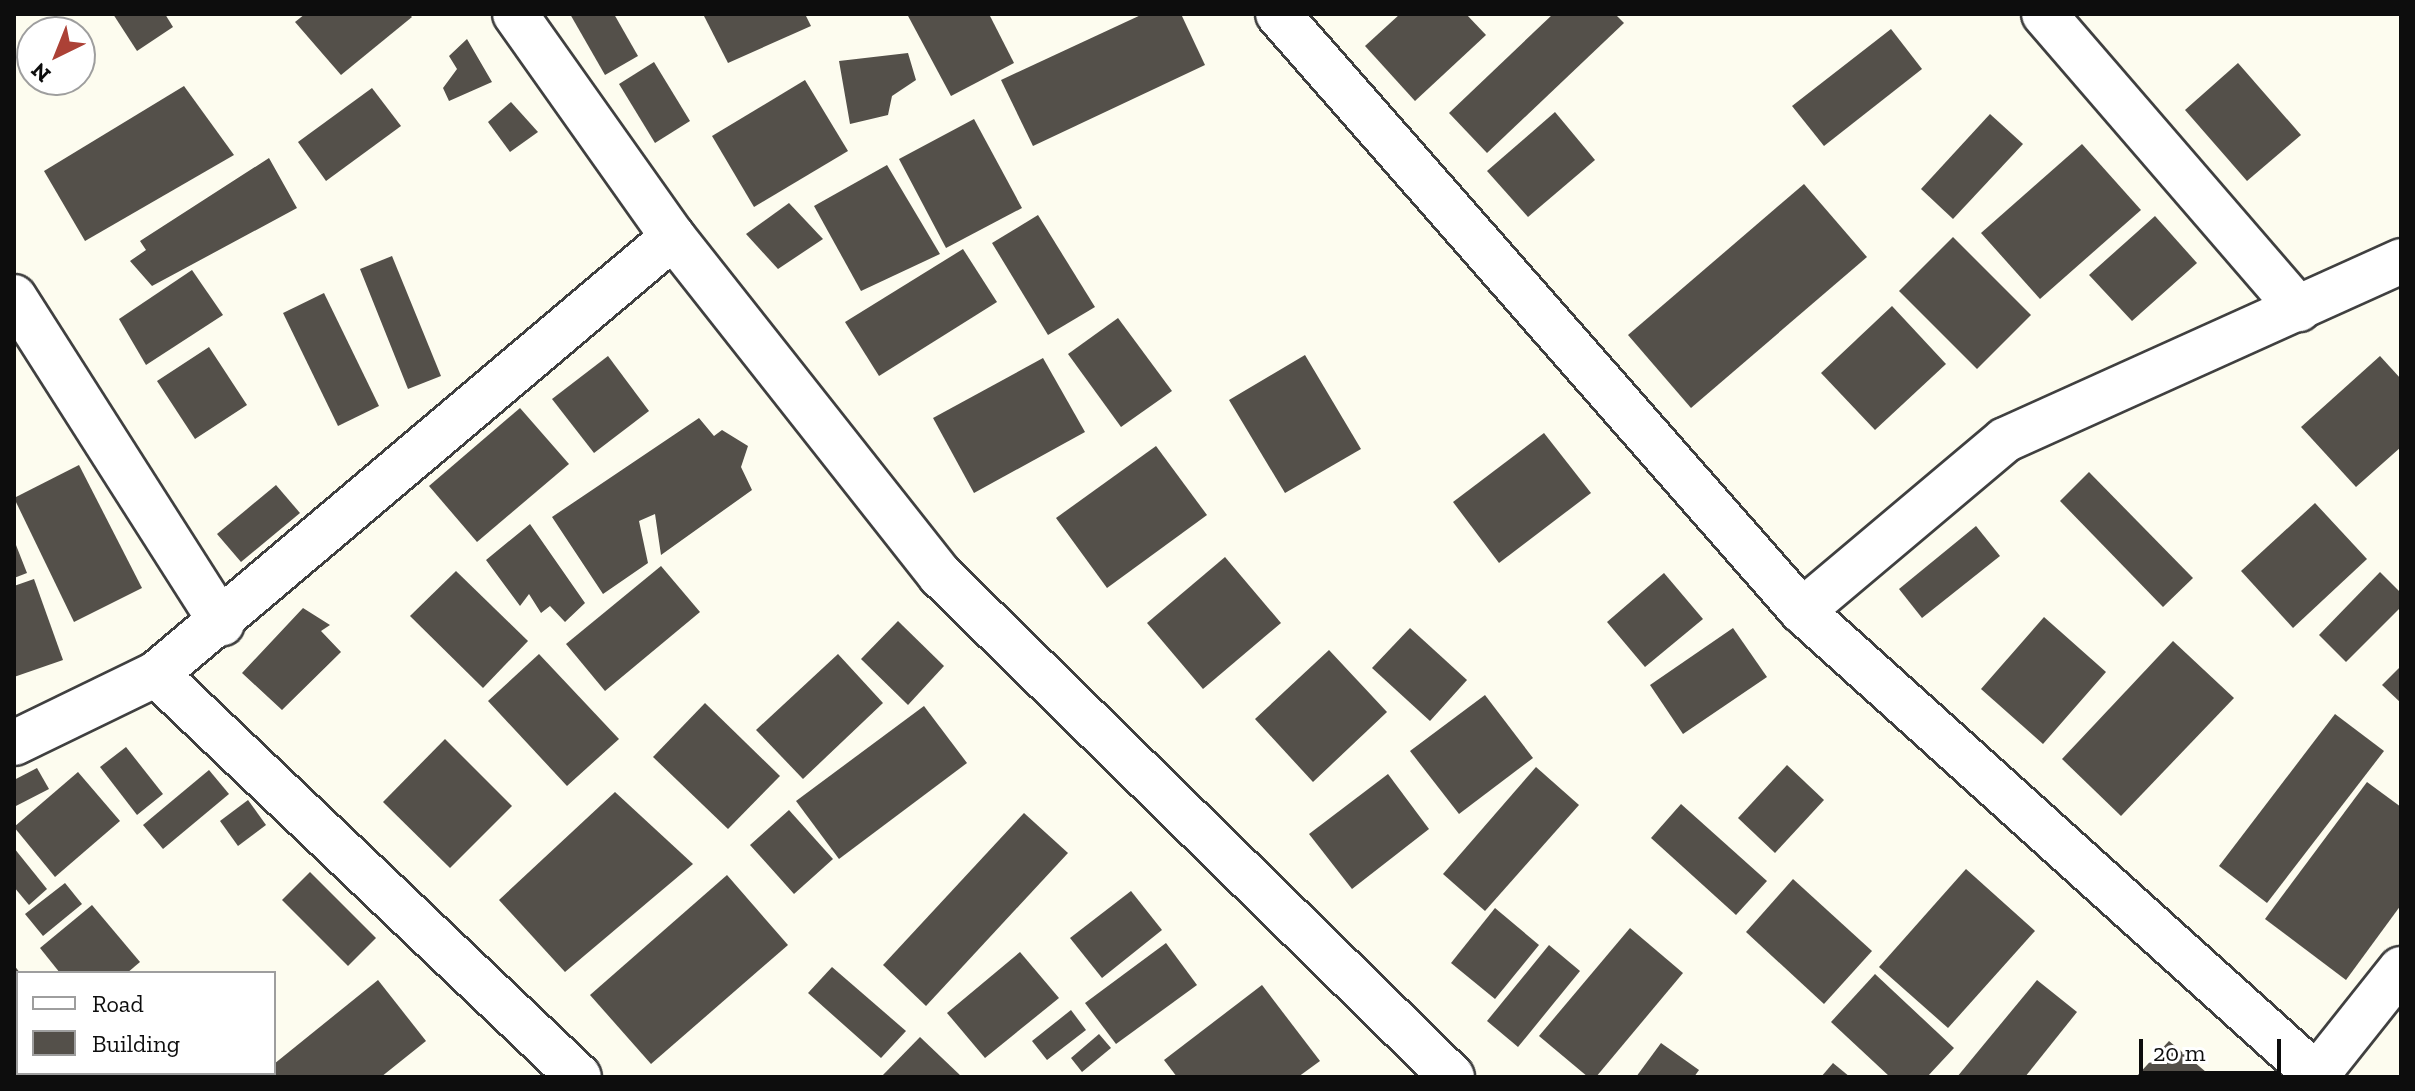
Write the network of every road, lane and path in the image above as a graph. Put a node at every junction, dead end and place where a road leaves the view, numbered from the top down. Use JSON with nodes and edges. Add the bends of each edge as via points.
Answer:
{"nodes":[{"id":1,"x":515,"y":14,"type":"edge"},
{"id":2,"x":1278,"y":14,"type":"edge"},
{"id":3,"x":2044,"y":14,"type":"edge"},
{"id":4,"x":673,"y":237,"type":"junction"},
{"id":5,"x":2401,"y":261,"type":"edge"},
{"id":6,"x":14,"y":297,"type":"edge"},
{"id":7,"x":2299,"y":309,"type":"junction"},
{"id":8,"x":1802,"y":611,"type":"junction"},
{"id":9,"x":222,"y":623,"type":"junction"},
{"id":10,"x":156,"y":674,"type":"junction"},
{"id":11,"x":14,"y":743,"type":"edge"},
{"id":12,"x":2401,"y":969,"type":"edge"},
{"id":13,"x":2315,"y":1076,"type":"edge"},
{"id":14,"x":579,"y":1077,"type":"edge"},
{"id":15,"x":1452,"y":1077,"type":"edge"}],
"edges":[{"from":1,"to":4,"type":"street"},
{"from":2,"to":8,"type":"street"},
{"from":3,"to":7,"type":"street"},
{"from":4,"to":9,"type":"street"},
{"from":4,"to":15,"type":"street","via":[[940,575]]},
{"from":5,"to":7,"type":"street"},
{"from":6,"to":9,"type":"street"},
{"from":7,"to":8,"type":"street","via":[[2005,440]]},
{"from":8,"to":13,"type":"street"},
{"from":9,"to":10,"type":"street"},
{"from":10,"to":11,"type":"street"},
{"from":10,"to":14,"type":"street"},
{"from":12,"to":13,"type":"street"}]}
